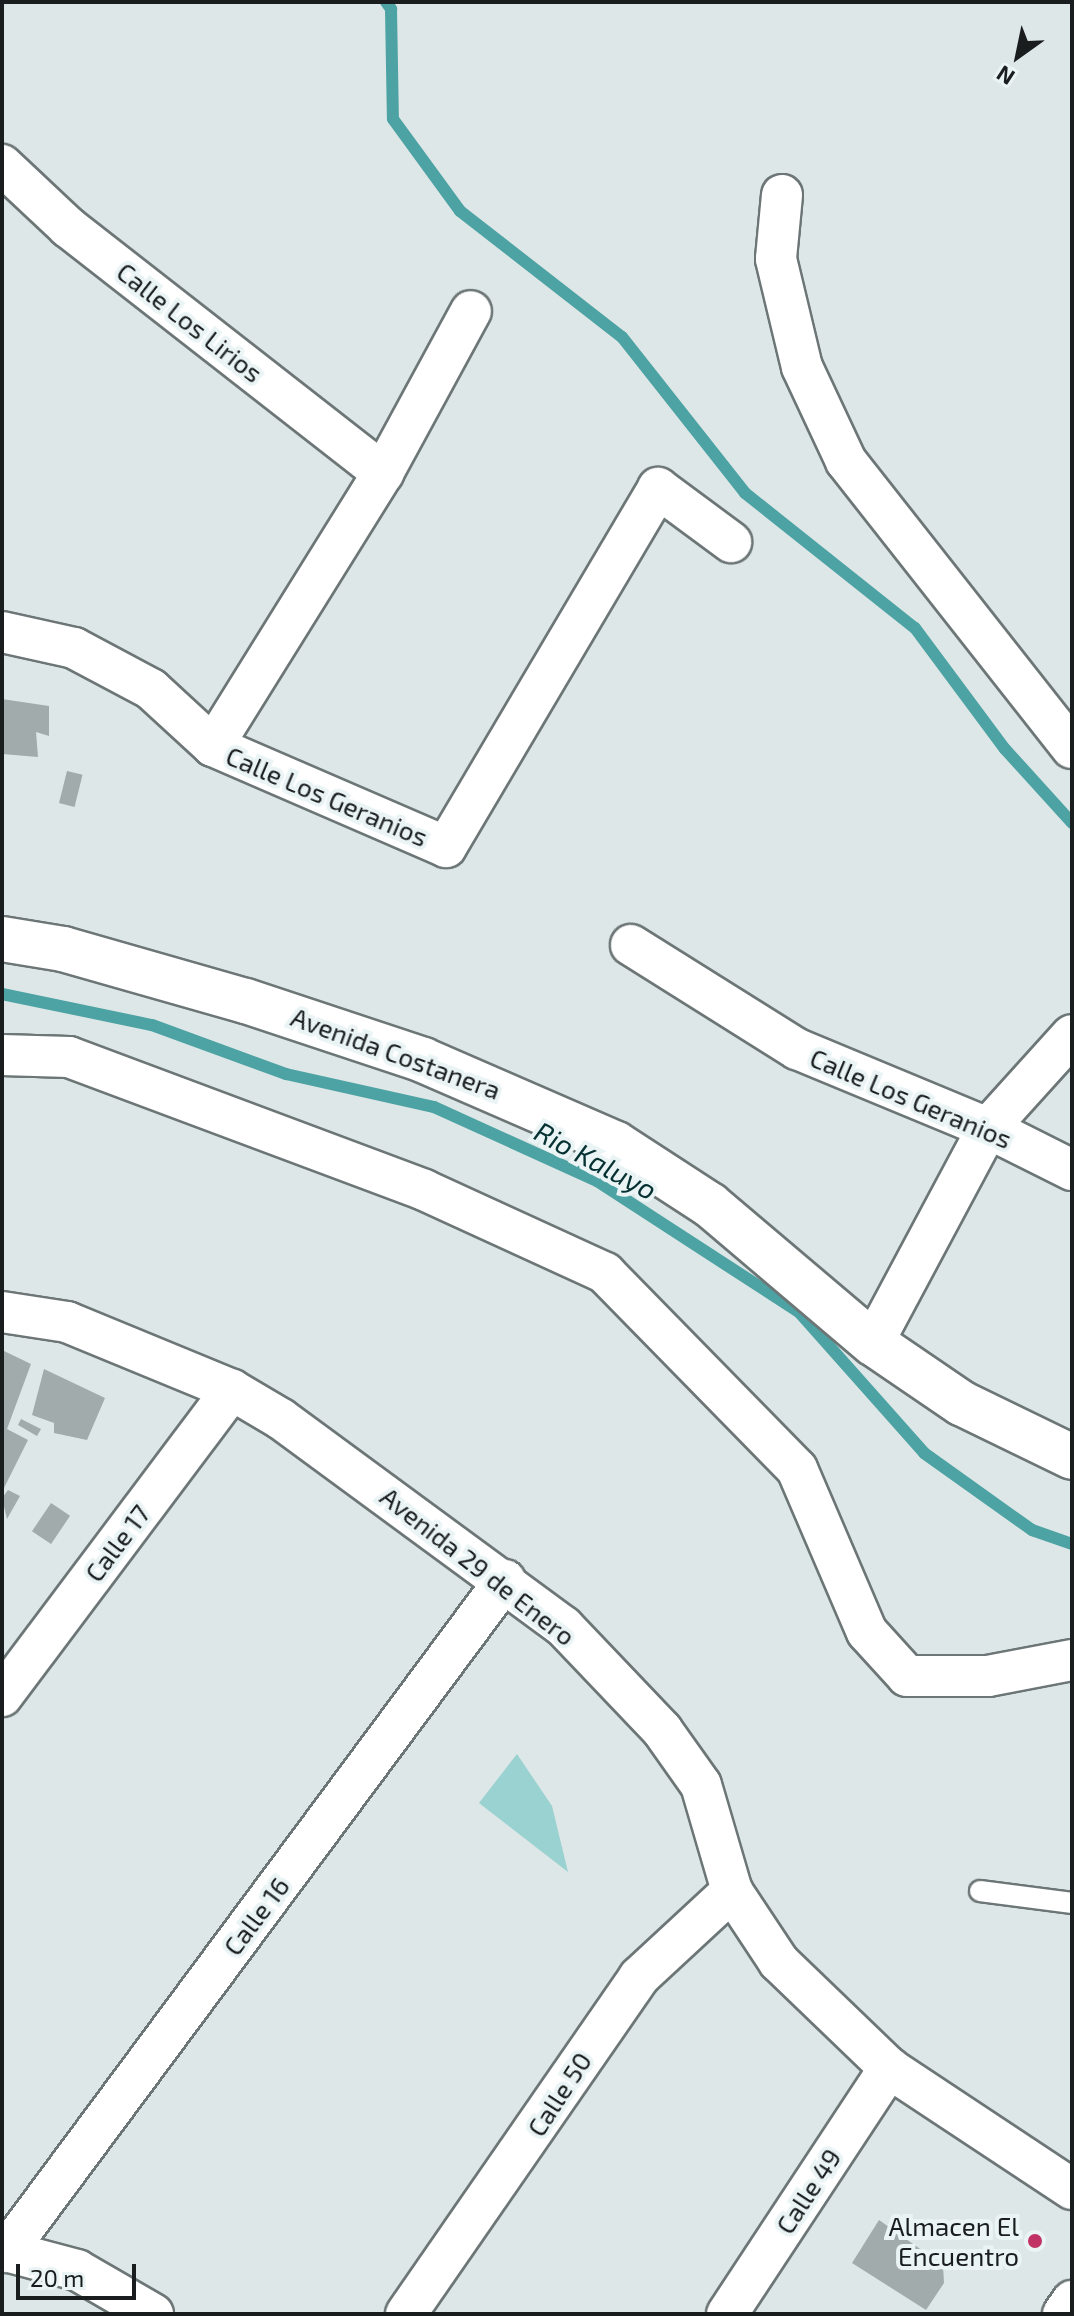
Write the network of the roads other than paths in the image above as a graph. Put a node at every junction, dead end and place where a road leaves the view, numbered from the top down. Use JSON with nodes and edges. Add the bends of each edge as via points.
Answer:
{"nodes":[{"id":1,"x":2,"y":165,"type":"edge"},
{"id":2,"x":782,"y":195,"type":"dead end"},
{"id":3,"x":471,"y":311,"type":"dead end"},
{"id":4,"x":383,"y":473,"type":"junction"},
{"id":5,"x":731,"y":542,"type":"dead end"},
{"id":6,"x":2,"y":632,"type":"edge"},
{"id":7,"x":213,"y":746,"type":"junction"},
{"id":8,"x":1072,"y":748,"type":"edge"},
{"id":9,"x":2,"y":939,"type":"edge"},
{"id":10,"x":631,"y":945,"type":"dead end"},
{"id":11,"x":1072,"y":1035,"type":"edge"},
{"id":12,"x":2,"y":1055,"type":"edge"},
{"id":13,"x":988,"y":1128,"type":"junction"},
{"id":14,"x":1072,"y":1170,"type":"edge"},
{"id":15,"x":2,"y":1312,"type":"edge"},
{"id":16,"x":873,"y":1343,"type":"junction"},
{"id":17,"x":232,"y":1390,"type":"junction"},
{"id":18,"x":1072,"y":1457,"type":"edge"},
{"id":19,"x":505,"y":1580,"type":"junction"},
{"id":20,"x":1072,"y":1660,"type":"edge"},
{"id":21,"x":2,"y":1696,"type":"edge"},
{"id":22,"x":732,"y":1891,"type":"junction"},
{"id":23,"x":980,"y":1891,"type":"dead end"},
{"id":24,"x":1072,"y":1903,"type":"edge"},
{"id":25,"x":889,"y":2068,"type":"junction"},
{"id":26,"x":1072,"y":2189,"type":"edge"},
{"id":27,"x":4,"y":2251,"type":"edge"},
{"id":28,"x":1072,"y":2301,"type":"edge"},
{"id":29,"x":153,"y":2314,"type":"edge"},
{"id":30,"x":406,"y":2314,"type":"edge"},
{"id":31,"x":727,"y":2314,"type":"edge"},
{"id":32,"x":1063,"y":2314,"type":"edge"}],
"edges":[{"from":1,"to":4,"type":"street","name":"Calle Los Lirios","via":[[68,227]]},
{"from":2,"to":8,"type":"street","via":[[776,259],[794,336],[846,461]]},
{"from":3,"to":4,"type":"street"},
{"from":4,"to":7,"type":"street"},
{"from":5,"to":7,"type":"street","name":"Calle Los Geranios","via":[[658,488],[446,847]]},
{"from":6,"to":7,"type":"street","name":"Calle Los Geranios","via":[[74,648],[151,689]]},
{"from":9,"to":16,"type":"main road","name":"Avenida Costanera","via":[[63,949],[246,1001],[517,1097],[616,1144],[710,1205]]},
{"from":10,"to":13,"type":"street","name":"Calle Los Geranios","via":[[797,1049]]},
{"from":11,"to":13,"type":"street"},
{"from":12,"to":20,"type":"street","via":[[69,1057],[424,1190],[605,1273],[797,1469],[867,1632],[907,1676],[988,1676]]},
{"from":13,"to":14,"type":"street","name":"Calle Los Geranios"},
{"from":13,"to":16,"type":"street"},
{"from":15,"to":17,"type":"street","name":"Avenida 29 de Enero","via":[[67,1322]]},
{"from":16,"to":18,"type":"main road","name":"Avenida Costanera","via":[[961,1403]]},
{"from":17,"to":19,"type":"street","name":"Avenida 29 de Enero"},
{"from":17,"to":21,"type":"street","name":"Calle 17"},
{"from":19,"to":22,"type":"street","name":"Avenida 29 de Enero","via":[[563,1626],[662,1730],[701,1785]]},
{"from":19,"to":27,"type":"street","name":"Calle 16"},
{"from":22,"to":25,"type":"street","name":"Avenida 29 de Enero","via":[[779,1962]]},
{"from":22,"to":30,"type":"street","name":"Calle 50","via":[[639,1977]]},
{"from":23,"to":24,"type":"lane"},
{"from":25,"to":26,"type":"street","name":"Avenida 29 de Enero"},
{"from":25,"to":31,"type":"street","name":"Calle 49"},
{"from":27,"to":29,"type":"street","via":[[77,2270]]},
{"from":28,"to":32,"type":"street"}]}
